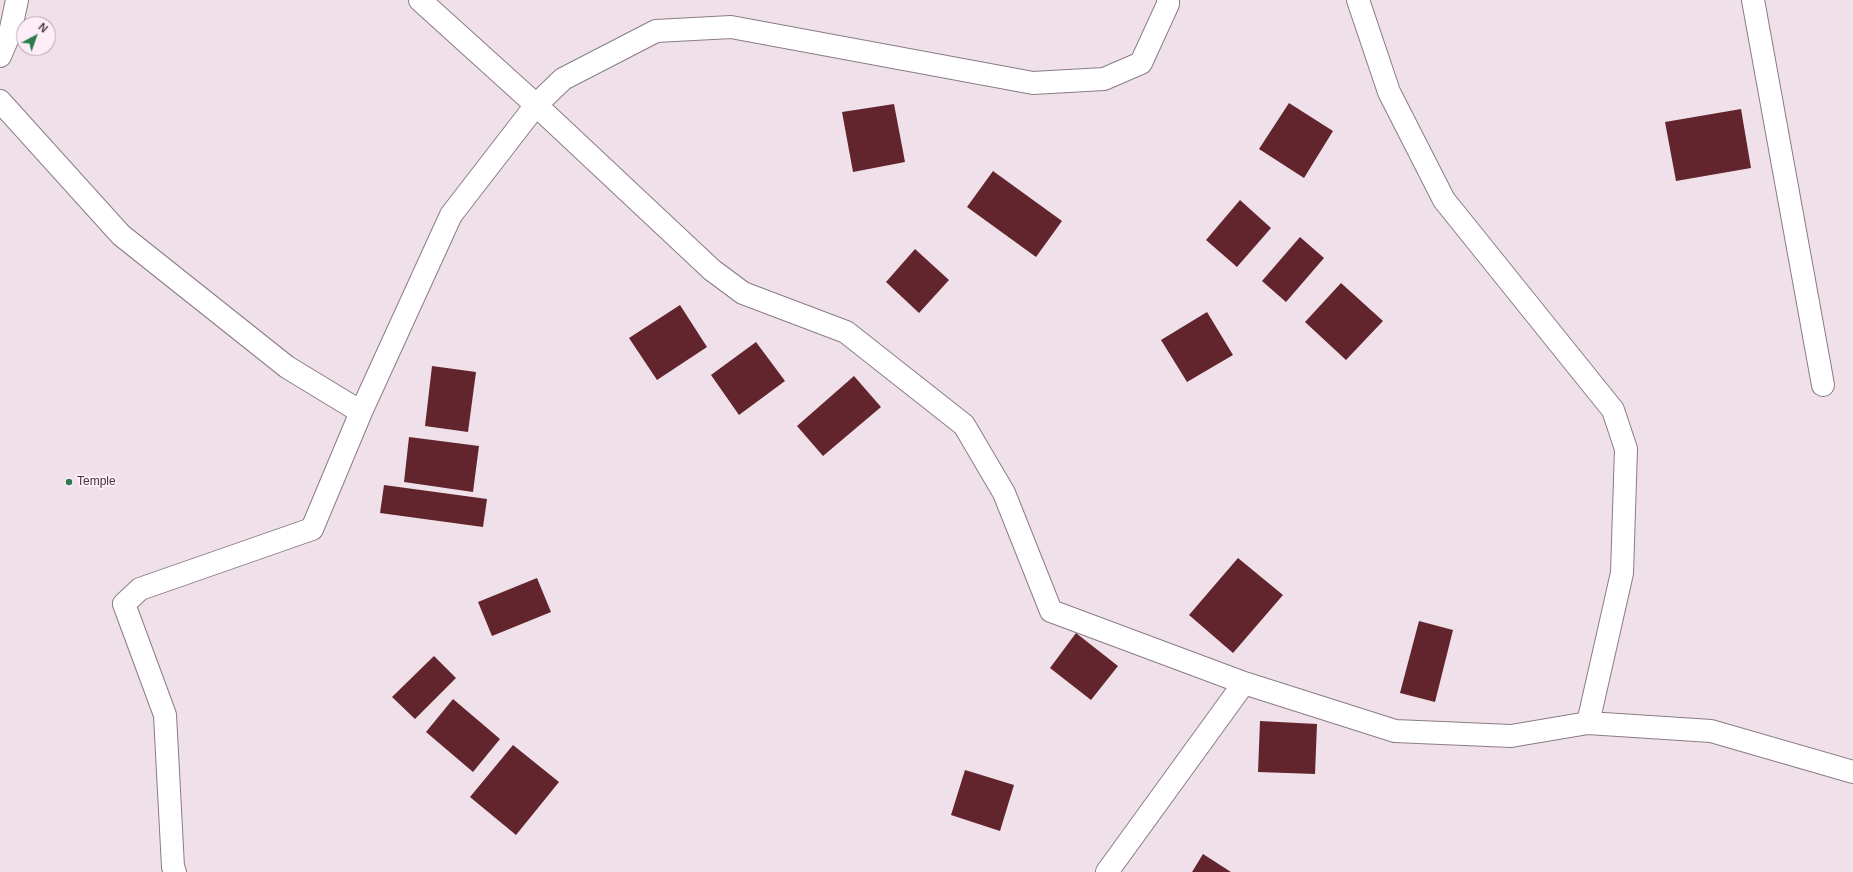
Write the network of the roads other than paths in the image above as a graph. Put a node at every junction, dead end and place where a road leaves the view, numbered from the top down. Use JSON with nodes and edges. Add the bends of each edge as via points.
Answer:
{"nodes":[{"id":1,"x":17,"y":0,"type":"edge"},
{"id":2,"x":420,"y":0,"type":"edge"},
{"id":3,"x":1168,"y":0,"type":"edge"},
{"id":4,"x":1358,"y":0,"type":"edge"},
{"id":5,"x":1753,"y":0,"type":"edge"},
{"id":6,"x":0,"y":56,"type":"edge"},
{"id":7,"x":0,"y":101,"type":"edge"},
{"id":8,"x":536,"y":105,"type":"junction"},
{"id":9,"x":1823,"y":385,"type":"dead end"},
{"id":10,"x":361,"y":412,"type":"junction"},
{"id":11,"x":1244,"y":683,"type":"junction"},
{"id":12,"x":1588,"y":723,"type":"junction"},
{"id":13,"x":1853,"y":772,"type":"edge"},
{"id":14,"x":175,"y":872,"type":"edge"},
{"id":15,"x":1108,"y":872,"type":"edge"}],
"edges":[{"from":1,"to":6,"type":"street","via":[[10,33]]},
{"from":2,"to":8,"type":"street"},
{"from":3,"to":8,"type":"street","via":[[1141,63],[1104,79],[1033,84],[731,27],[656,31],[563,79]]},
{"from":4,"to":12,"type":"street","via":[[1389,92],[1444,200],[1613,410],[1626,449],[1622,573]]},
{"from":5,"to":9,"type":"street"},
{"from":7,"to":10,"type":"street","via":[[121,235],[287,367]]},
{"from":8,"to":10,"type":"street","via":[[451,215]]},
{"from":8,"to":11,"type":"street","via":[[712,270],[743,293],[846,332],[964,425],[1004,493],[1051,611]]},
{"from":10,"to":14,"type":"street","via":[[312,530],[140,589],[124,604],[165,715]]},
{"from":11,"to":12,"type":"street","via":[[1395,731],[1511,736]]},
{"from":11,"to":15,"type":"street"},
{"from":12,"to":13,"type":"street","via":[[1712,731]]}]}
